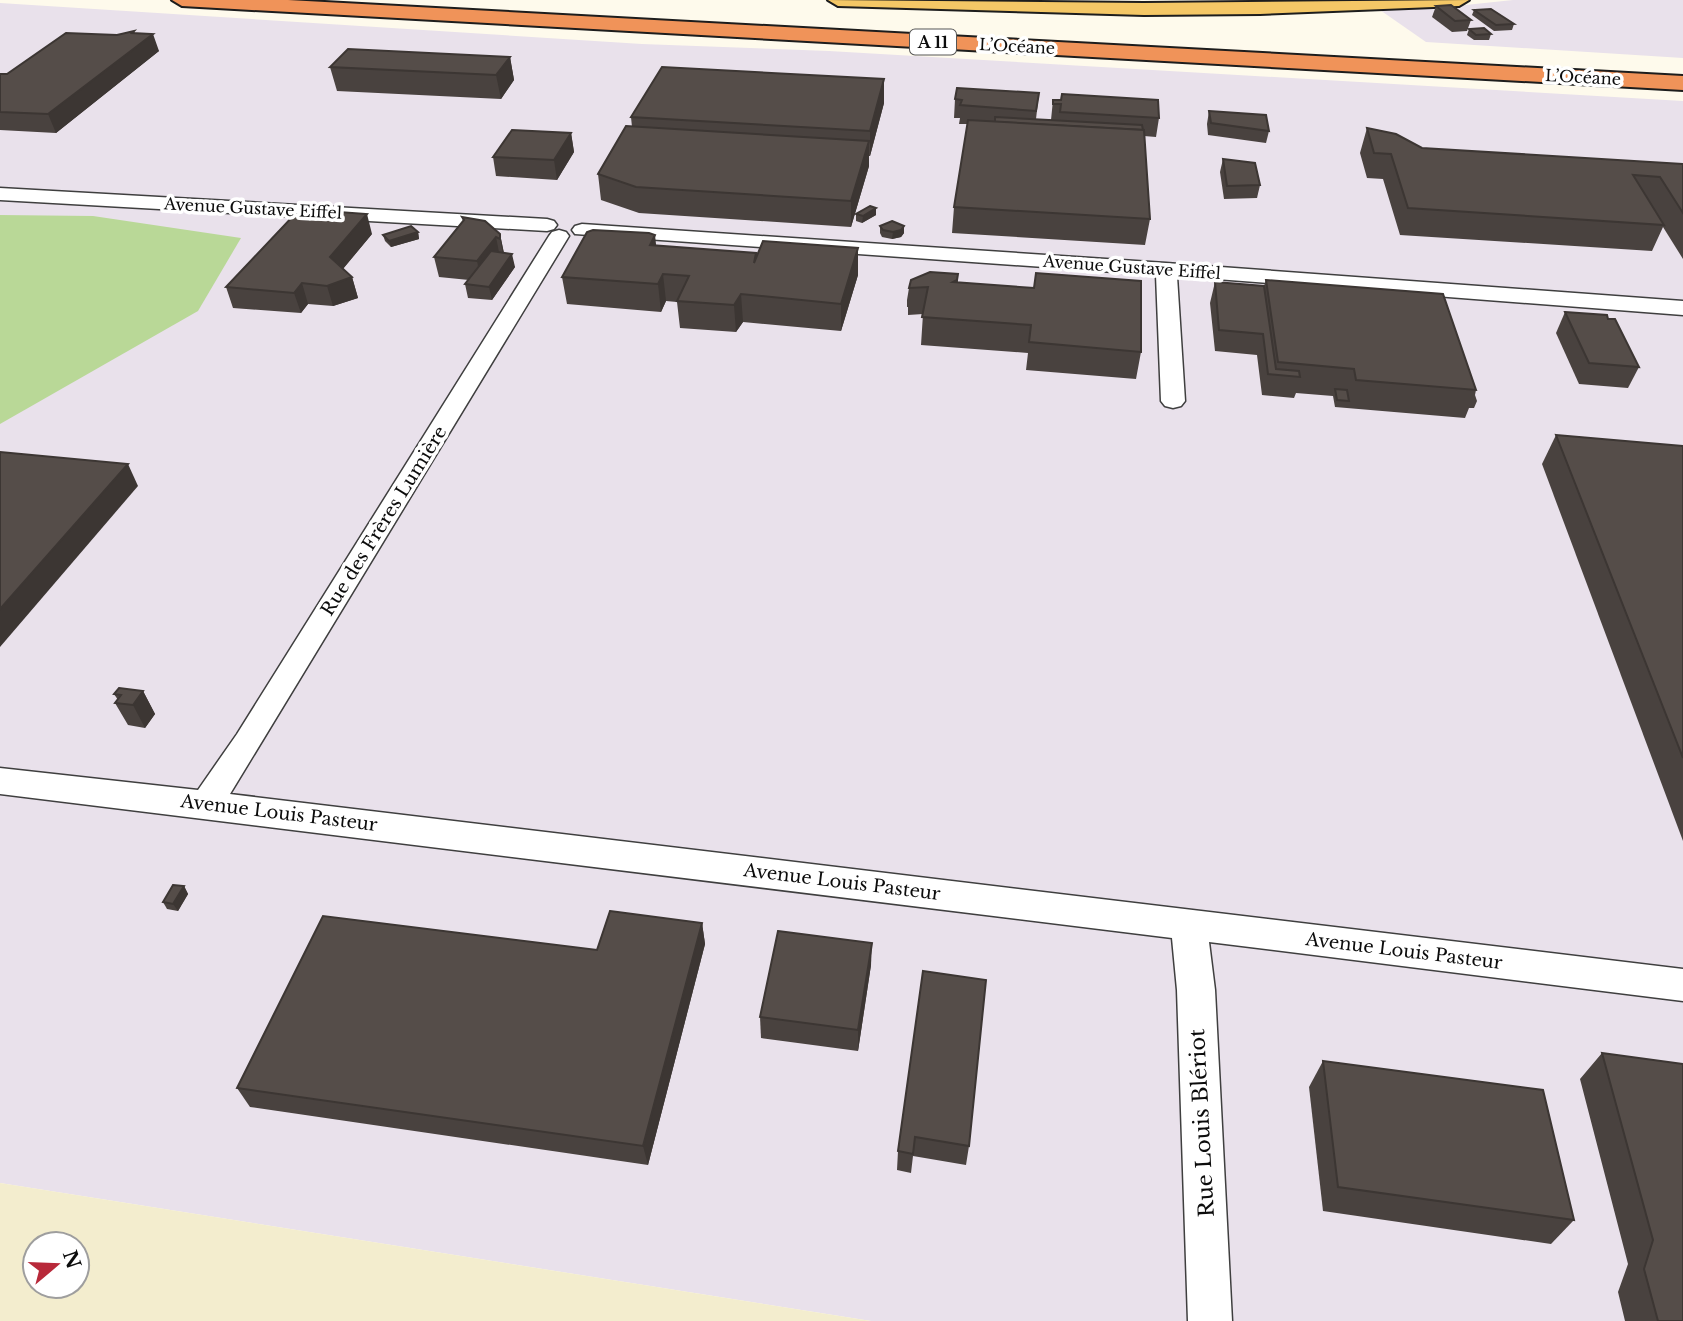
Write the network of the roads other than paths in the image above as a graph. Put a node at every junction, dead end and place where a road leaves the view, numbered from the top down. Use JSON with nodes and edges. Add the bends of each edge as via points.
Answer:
{"nodes":[{"id":1,"x":182,"y":0,"type":"edge"},
{"id":2,"x":349,"y":0,"type":"edge"},
{"id":3,"x":838,"y":0,"type":"edge"},
{"id":4,"x":1052,"y":0,"type":"edge"},
{"id":5,"x":1275,"y":0,"type":"edge"},
{"id":6,"x":1459,"y":0,"type":"edge"},
{"id":7,"x":1683,"y":73,"type":"edge"},
{"id":8,"x":1683,"y":83,"type":"edge"},
{"id":9,"x":0,"y":194,"type":"edge"},
{"id":10,"x":562,"y":230,"type":"junction"},
{"id":11,"x":1166,"y":269,"type":"junction"},
{"id":12,"x":1683,"y":308,"type":"edge"},
{"id":13,"x":1173,"y":401,"type":"dead end"},
{"id":14,"x":0,"y":781,"type":"edge"},
{"id":15,"x":206,"y":804,"type":"junction"},
{"id":16,"x":1189,"y":925,"type":"junction"},
{"id":17,"x":1683,"y":985,"type":"edge"},
{"id":18,"x":1210,"y":1321,"type":"edge"}],
"edges":[{"from":1,"to":8,"type":"highway","name":"L’Océane","number":"A 11"},
{"from":2,"to":7,"type":"highway","name":"L’Océane","number":"A 11"},
{"from":3,"to":6,"type":"main road","via":[[1144,9]]},
{"from":4,"to":5,"type":"main road"},
{"from":9,"to":10,"type":"street","name":"Avenue Gustave Eiffel"},
{"from":10,"to":11,"type":"street","name":"Avenue Gustave Eiffel"},
{"from":10,"to":15,"type":"street","name":"Rue des Frères Lumière"},
{"from":11,"to":12,"type":"street","name":"Avenue Gustave Eiffel"},
{"from":11,"to":13,"type":"street"},
{"from":14,"to":15,"type":"street","name":"Avenue Louis Pasteur"},
{"from":15,"to":16,"type":"street","name":"Avenue Louis Pasteur"},
{"from":16,"to":17,"type":"street","name":"Avenue Louis Pasteur"},
{"from":16,"to":18,"type":"street","name":"Rue Louis Blériot","via":[[1196,990]]}]}
